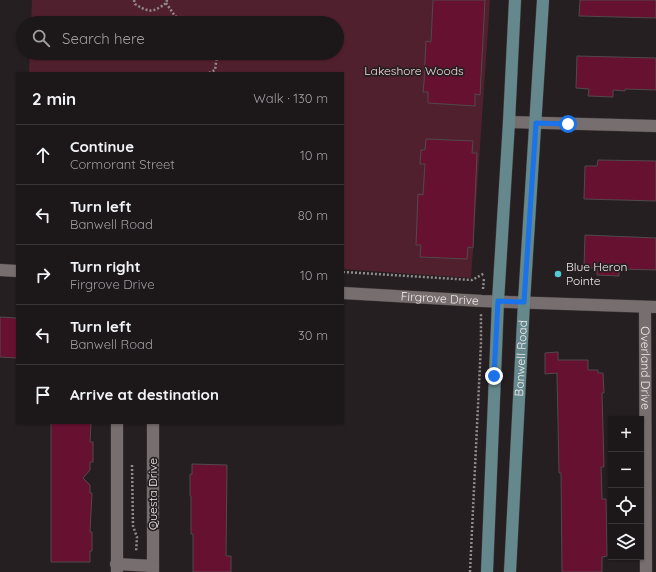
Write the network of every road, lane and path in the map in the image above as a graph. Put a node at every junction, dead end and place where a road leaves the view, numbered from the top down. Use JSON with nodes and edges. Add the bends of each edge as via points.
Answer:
{"nodes":[{"id":1,"x":134,"y":0,"type":"edge"},
{"id":2,"x":516,"y":0,"type":"edge"},
{"id":3,"x":543,"y":0,"type":"edge"},
{"id":4,"x":166,"y":2,"type":"edge"},
{"id":5,"x":176,"y":16,"type":"edge"},
{"id":6,"x":216,"y":60,"type":"edge"},
{"id":7,"x":211,"y":72,"type":"edge"},
{"id":8,"x":510,"y":122,"type":"junction"},
{"id":9,"x":536,"y":123,"type":"junction"},
{"id":10,"x":656,"y":126,"type":"edge"},
{"id":11,"x":0,"y":270,"type":"edge"},
{"id":12,"x":16,"y":271,"type":"edge"},
{"id":13,"x":344,"y":272,"type":"edge"},
{"id":14,"x":485,"y":273,"type":"dead end"},
{"id":15,"x":344,"y":292,"type":"edge"},
{"id":16,"x":498,"y":301,"type":"junction"},
{"id":17,"x":524,"y":302,"type":"junction"},
{"id":18,"x":650,"y":307,"type":"edge"},
{"id":19,"x":480,"y":317,"type":"dead end"},
{"id":20,"x":117,"y":424,"type":"edge"},
{"id":21,"x":153,"y":424,"type":"edge"},
{"id":22,"x":132,"y":463,"type":"dead end"},
{"id":23,"x":137,"y":536,"type":"dead end"},
{"id":24,"x":116,"y":568,"type":"edge"},
{"id":25,"x":153,"y":569,"type":"edge"},
{"id":26,"x":470,"y":572,"type":"edge"},
{"id":27,"x":487,"y":572,"type":"edge"},
{"id":28,"x":510,"y":572,"type":"edge"},
{"id":29,"x":646,"y":572,"type":"edge"}],
"edges":[{"from":1,"to":4,"type":"path","via":[[135,4],[146,10],[156,10]]},
{"from":2,"to":8,"type":"main road"},
{"from":3,"to":9,"type":"main road","name":"Banwell Road"},
{"from":4,"to":5,"type":"path"},
{"from":6,"to":7,"type":"path","via":[[215,70]]},
{"from":8,"to":9,"type":"street"},
{"from":8,"to":16,"type":"main road"},
{"from":9,"to":10,"type":"street"},
{"from":9,"to":17,"type":"main road","name":"Banwell Road"},
{"from":11,"to":12,"type":"street"},
{"from":13,"to":14,"type":"path","via":[[472,280]]},
{"from":15,"to":16,"type":"street","name":"Firgrove Drive"},
{"from":16,"to":17,"type":"street","name":"Firgrove Drive"},
{"from":16,"to":27,"type":"main road"},
{"from":17,"to":18,"type":"street","name":"Firgrove Drive"},
{"from":17,"to":28,"type":"main road","name":"Banwell Road"},
{"from":18,"to":29,"type":"street","name":"Overland Drive"},
{"from":19,"to":26,"type":"path","via":[[481,343]]},
{"from":20,"to":24,"type":"street","name":"Questa Drive"},
{"from":21,"to":25,"type":"street","name":"Questa Drive"},
{"from":22,"to":23,"type":"path","via":[[133,526]]},
{"from":24,"to":25,"type":"street","name":"Questa Drive"}]}
